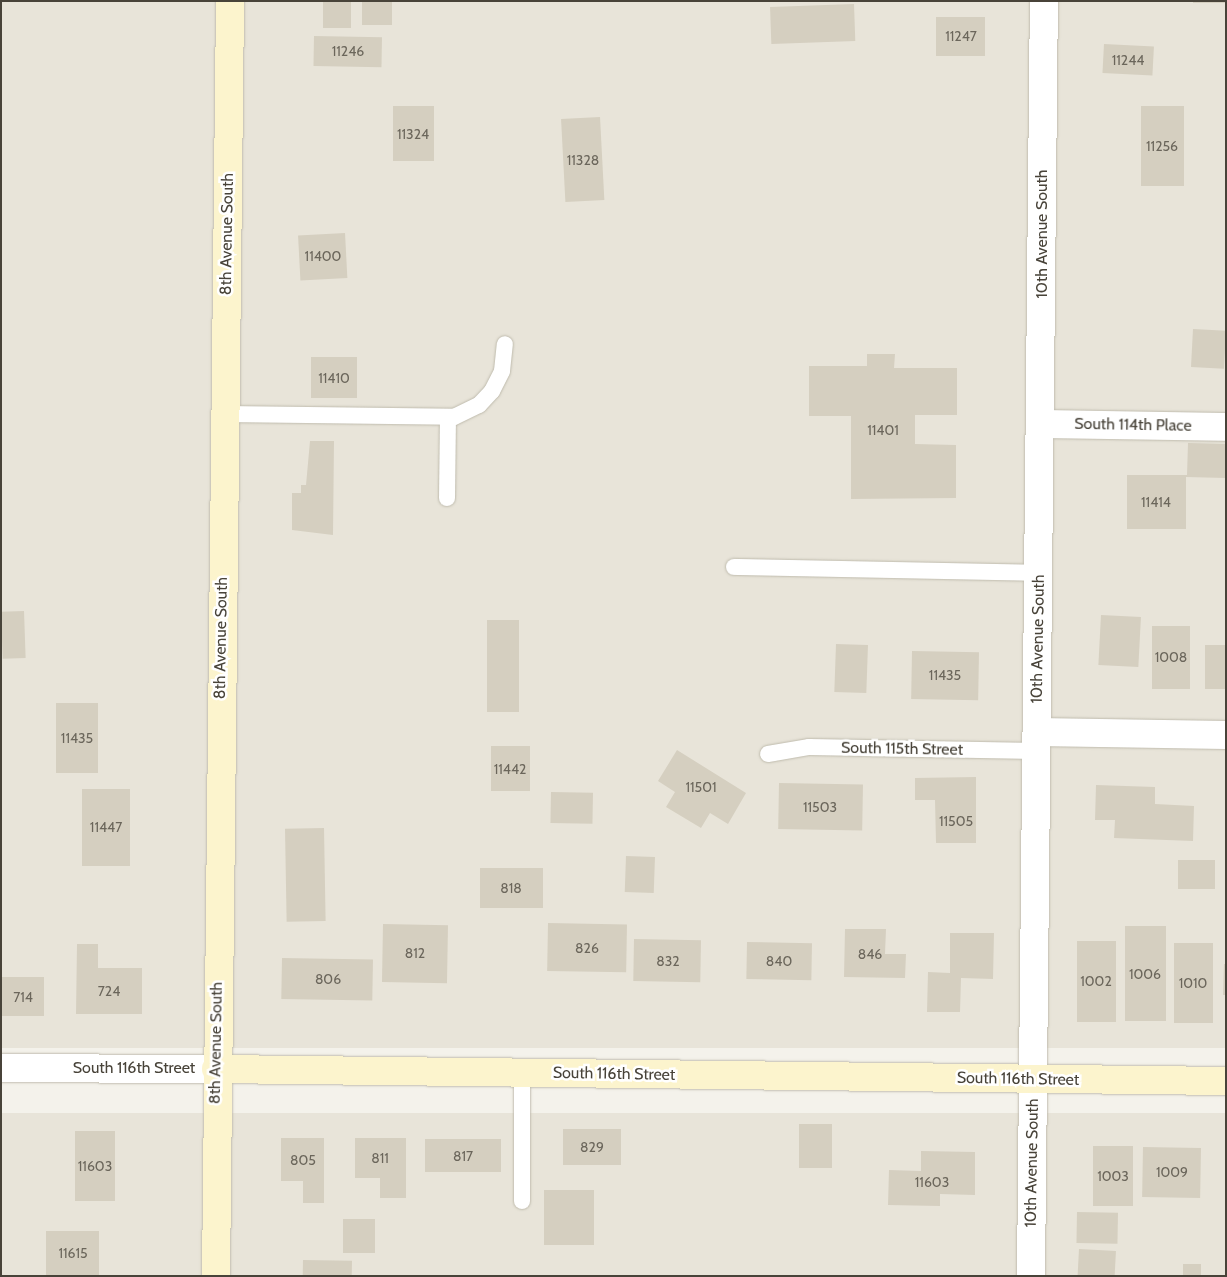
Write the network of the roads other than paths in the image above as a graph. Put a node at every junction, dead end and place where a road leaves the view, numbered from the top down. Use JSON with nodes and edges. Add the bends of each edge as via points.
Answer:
{"nodes":[{"id":1,"x":230,"y":1,"type":"edge"},
{"id":2,"x":1044,"y":1,"type":"edge"},
{"id":3,"x":505,"y":344,"type":"dead end"},
{"id":4,"x":224,"y":414,"type":"junction"},
{"id":5,"x":448,"y":417,"type":"junction"},
{"id":6,"x":1041,"y":424,"type":"junction"},
{"id":7,"x":1226,"y":426,"type":"edge"},
{"id":8,"x":447,"y":498,"type":"dead end"},
{"id":9,"x":734,"y":567,"type":"dead end"},
{"id":10,"x":1039,"y":573,"type":"junction"},
{"id":11,"x":1226,"y":735,"type":"edge"},
{"id":12,"x":1037,"y":741,"type":"junction"},
{"id":13,"x":768,"y":754,"type":"dead end"},
{"id":14,"x":1,"y":1068,"type":"edge"},
{"id":15,"x":216,"y":1069,"type":"junction"},
{"id":16,"x":522,"y":1073,"type":"junction"},
{"id":17,"x":1034,"y":1080,"type":"junction"},
{"id":18,"x":1226,"y":1081,"type":"edge"},
{"id":19,"x":522,"y":1201,"type":"dead end"},
{"id":20,"x":216,"y":1276,"type":"edge"},
{"id":21,"x":1031,"y":1276,"type":"edge"}],
"edges":[{"from":1,"to":4,"type":"street","name":"8th Avenue South"},
{"from":2,"to":6,"type":"street","name":"10th Avenue South"},
{"from":3,"to":5,"type":"lane","via":[[502,371],[492,391],[479,405]]},
{"from":4,"to":5,"type":"lane"},
{"from":4,"to":15,"type":"street","name":"8th Avenue South"},
{"from":5,"to":8,"type":"lane"},
{"from":6,"to":7,"type":"street","name":"South 114th Place"},
{"from":6,"to":10,"type":"street","name":"10th Avenue South"},
{"from":9,"to":10,"type":"lane"},
{"from":10,"to":12,"type":"street","name":"10th Avenue South"},
{"from":11,"to":12,"type":"street","name":"South 115th Street"},
{"from":12,"to":13,"type":"lane","name":"South 115th Street","via":[[809,747]]},
{"from":12,"to":17,"type":"street","name":"10th Avenue South"},
{"from":14,"to":15,"type":"street","name":"South 116th Street"},
{"from":15,"to":16,"type":"street","name":"South 116th Street"},
{"from":15,"to":20,"type":"street","name":"8th Avenue South"},
{"from":16,"to":17,"type":"street","name":"South 116th Street"},
{"from":16,"to":19,"type":"lane"},
{"from":17,"to":18,"type":"street","name":"South 116th Street"},
{"from":17,"to":21,"type":"street","name":"10th Avenue South"}]}
